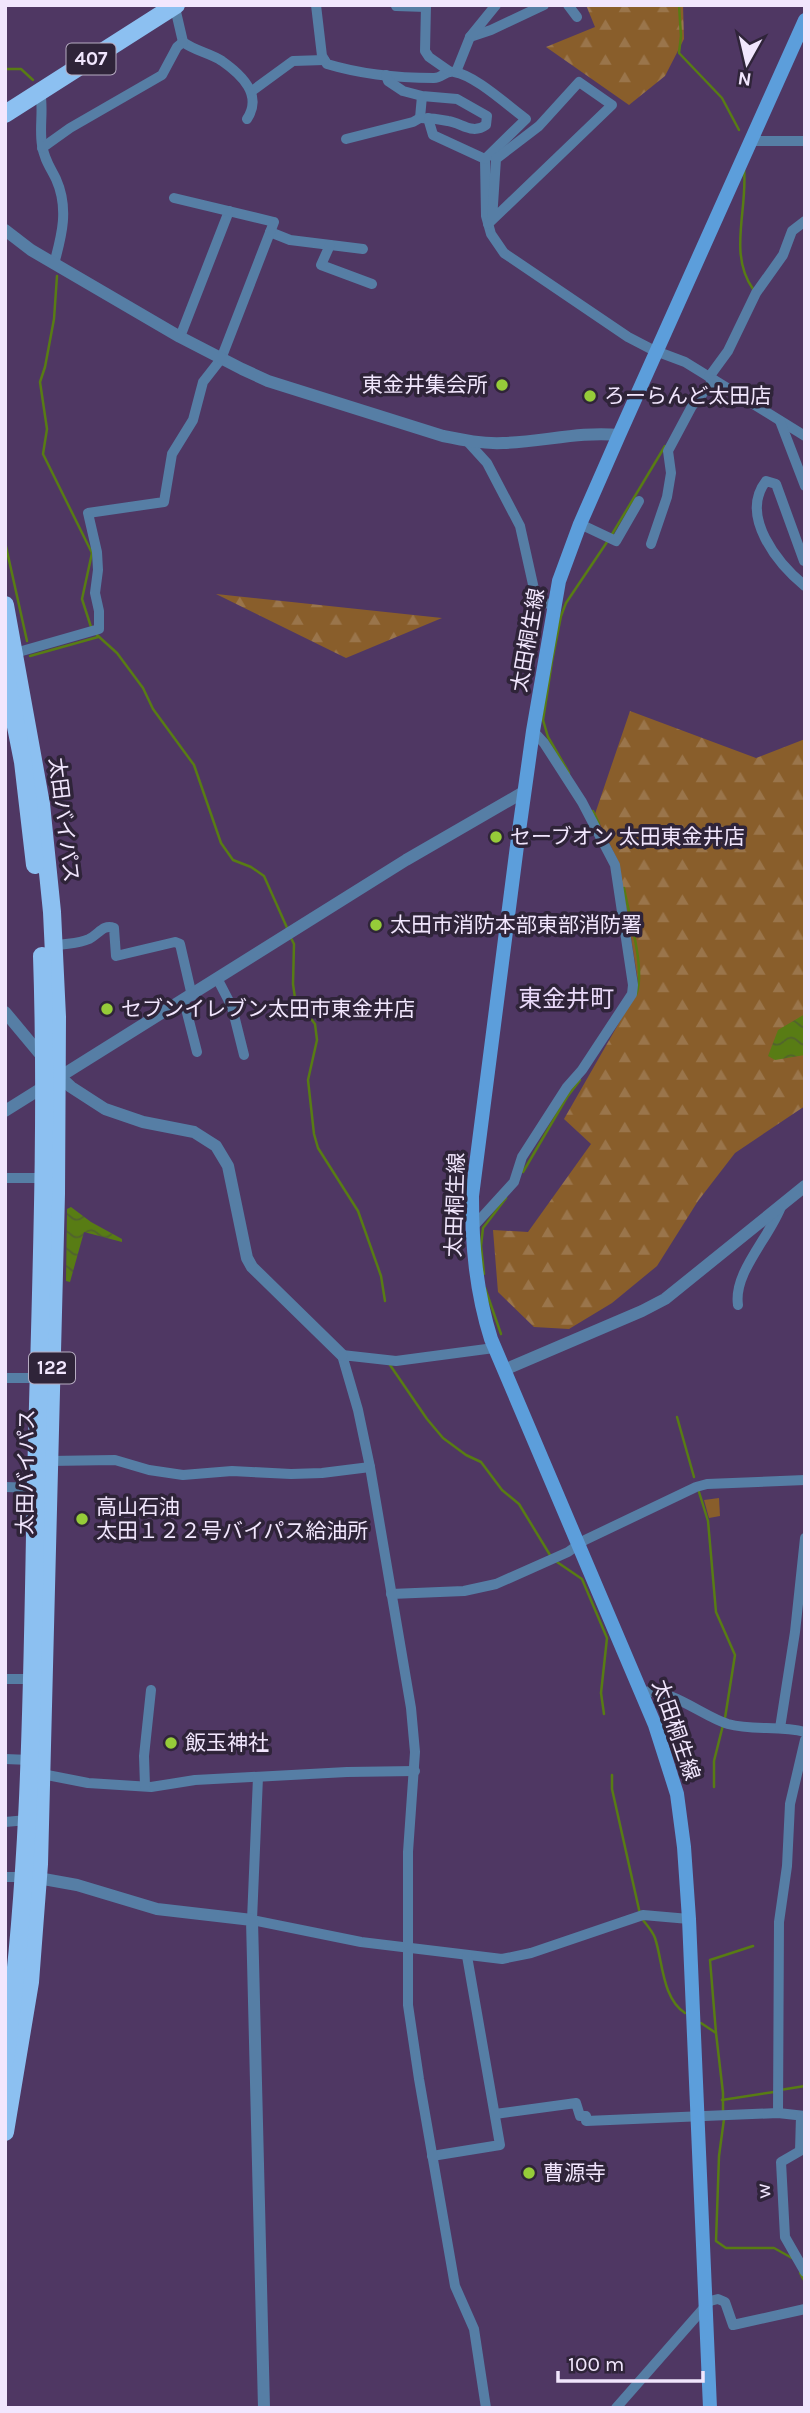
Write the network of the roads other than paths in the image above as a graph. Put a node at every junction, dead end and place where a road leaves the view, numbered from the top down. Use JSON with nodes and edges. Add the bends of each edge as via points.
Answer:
{"nodes":[{"id":1,"x":316,"y":5,"type":"edge"},
{"id":2,"x":496,"y":5,"type":"edge"},
{"id":3,"x":544,"y":5,"type":"edge"},
{"id":4,"x":568,"y":5,"type":"edge"},
{"id":5,"x":173,"y":6,"type":"edge"},
{"id":6,"x":396,"y":6,"type":"edge"},
{"id":7,"x":426,"y":6,"type":"edge"},
{"id":8,"x":577,"y":17,"type":"dead end"},
{"id":9,"x":805,"y":20,"type":"edge"},
{"id":10,"x":470,"y":37,"type":"junction"},
{"id":11,"x":183,"y":42,"type":"junction"},
{"id":12,"x":324,"y":60,"type":"junction"},
{"id":13,"x":453,"y":72,"type":"junction"},
{"id":14,"x":386,"y":75,"type":"junction"},
{"id":15,"x":40,"y":91,"type":"junction"},
{"id":16,"x":252,"y":91,"type":"junction"},
{"id":17,"x":422,"y":96,"type":"junction"},
{"id":18,"x":5,"y":114,"type":"edge"},
{"id":19,"x":424,"y":118,"type":"junction"},
{"id":20,"x":247,"y":119,"type":"dead end"},
{"id":21,"x":346,"y":139,"type":"dead end"},
{"id":22,"x":751,"y":141,"type":"junction"},
{"id":23,"x":805,"y":141,"type":"edge"},
{"id":24,"x":42,"y":148,"type":"junction"},
{"id":25,"x":485,"y":159,"type":"junction"},
{"id":26,"x":174,"y":198,"type":"dead end"},
{"id":27,"x":229,"y":211,"type":"junction"},
{"id":28,"x":805,"y":221,"type":"edge"},
{"id":29,"x":490,"y":222,"type":"junction"},
{"id":30,"x":5,"y":230,"type":"edge"},
{"id":31,"x":270,"y":232,"type":"junction"},
{"id":32,"x":330,"y":244,"type":"junction"},
{"id":33,"x":363,"y":249,"type":"dead end"},
{"id":34,"x":54,"y":264,"type":"junction"},
{"id":35,"x":372,"y":284,"type":"dead end"},
{"id":36,"x":180,"y":337,"type":"junction"},
{"id":37,"x":657,"y":352,"type":"junction"},
{"id":38,"x":221,"y":359,"type":"junction"},
{"id":39,"x":712,"y":379,"type":"junction"},
{"id":40,"x":780,"y":421,"type":"junction"},
{"id":41,"x":619,"y":435,"type":"junction"},
{"id":42,"x":805,"y":436,"type":"edge"},
{"id":43,"x":467,"y":441,"type":"junction"},
{"id":44,"x":805,"y":486,"type":"edge"},
{"id":45,"x":639,"y":501,"type":"dead end"},
{"id":46,"x":580,"y":524,"type":"junction"},
{"id":47,"x":652,"y":544,"type":"dead end"},
{"id":48,"x":804,"y":561,"type":"edge"},
{"id":49,"x":805,"y":586,"type":"edge"},
{"id":50,"x":554,"y":604,"type":"junction"},
{"id":51,"x":5,"y":605,"type":"edge"},
{"id":52,"x":15,"y":653,"type":"junction"},
{"id":53,"x":5,"y":671,"type":"edge"},
{"id":54,"x":533,"y":731,"type":"junction"},
{"id":55,"x":522,"y":793,"type":"dead end"},
{"id":56,"x":54,"y":946,"type":"junction"},
{"id":57,"x":218,"y":980,"type":"junction"},
{"id":58,"x":188,"y":998,"type":"junction"},
{"id":59,"x":5,"y":1012,"type":"edge"},
{"id":60,"x":197,"y":1052,"type":"dead end"},
{"id":61,"x":244,"y":1055,"type":"dead end"},
{"id":62,"x":43,"y":1057,"type":"junction"},
{"id":63,"x":54,"y":1079,"type":"junction"},
{"id":64,"x":5,"y":1111,"type":"edge"},
{"id":65,"x":5,"y":1178,"type":"edge"},
{"id":66,"x":43,"y":1178,"type":"junction"},
{"id":67,"x":805,"y":1186,"type":"edge"},
{"id":68,"x":782,"y":1203,"type":"junction"},
{"id":69,"x":472,"y":1228,"type":"junction"},
{"id":70,"x":738,"y":1305,"type":"dead end"},
{"id":71,"x":495,"y":1348,"type":"junction"},
{"id":72,"x":342,"y":1355,"type":"junction"},
{"id":73,"x":504,"y":1370,"type":"junction"},
{"id":74,"x":5,"y":1378,"type":"edge"},
{"id":75,"x":38,"y":1378,"type":"junction"},
{"id":76,"x":49,"y":1461,"type":"junction"},
{"id":77,"x":370,"y":1467,"type":"junction"},
{"id":78,"x":805,"y":1480,"type":"edge"},
{"id":79,"x":5,"y":1487,"type":"edge"},
{"id":80,"x":36,"y":1488,"type":"junction"},
{"id":81,"x":805,"y":1538,"type":"edge"},
{"id":82,"x":578,"y":1546,"type":"junction"},
{"id":83,"x":391,"y":1594,"type":"junction"},
{"id":84,"x":5,"y":1679,"type":"edge"},
{"id":85,"x":32,"y":1679,"type":"junction"},
{"id":86,"x":151,"y":1690,"type":"dead end"},
{"id":87,"x":641,"y":1692,"type":"junction"},
{"id":88,"x":780,"y":1728,"type":"junction"},
{"id":89,"x":805,"y":1732,"type":"edge"},
{"id":90,"x":805,"y":1740,"type":"edge"},
{"id":91,"x":5,"y":1759,"type":"edge"},
{"id":92,"x":30,"y":1760,"type":"junction"},
{"id":93,"x":415,"y":1772,"type":"junction"},
{"id":94,"x":42,"y":1774,"type":"junction"},
{"id":95,"x":258,"y":1777,"type":"junction"},
{"id":96,"x":145,"y":1786,"type":"junction"},
{"id":97,"x":27,"y":1820,"type":"junction"},
{"id":98,"x":5,"y":1822,"type":"edge"},
{"id":99,"x":5,"y":1877,"type":"edge"},
{"id":100,"x":31,"y":1877,"type":"junction"},
{"id":101,"x":689,"y":1919,"type":"junction"},
{"id":102,"x":252,"y":1920,"type":"junction"},
{"id":103,"x":407,"y":1948,"type":"junction"},
{"id":104,"x":467,"y":1956,"type":"junction"},
{"id":105,"x":5,"y":2060,"type":"edge"},
{"id":106,"x":778,"y":2113,"type":"junction"},
{"id":107,"x":495,"y":2114,"type":"junction"},
{"id":108,"x":698,"y":2116,"type":"junction"},
{"id":109,"x":803,"y":2116,"type":"edge"},
{"id":110,"x":5,"y":2132,"type":"edge"},
{"id":111,"x":432,"y":2156,"type":"junction"},
{"id":112,"x":805,"y":2272,"type":"edge"},
{"id":113,"x":706,"y":2304,"type":"junction"},
{"id":114,"x":805,"y":2309,"type":"edge"},
{"id":115,"x":264,"y":2408,"type":"edge"},
{"id":116,"x":486,"y":2408,"type":"edge"},
{"id":117,"x":616,"y":2408,"type":"edge"},
{"id":118,"x":710,"y":2408,"type":"edge"}],
"edges":[{"from":1,"to":12,"type":"street"},
{"from":2,"to":10,"type":"street"},
{"from":3,"to":10,"type":"street"},
{"from":4,"to":8,"type":"street"},
{"from":5,"to":11,"type":"street"},
{"from":5,"to":15,"type":"highway","number":"407"},
{"from":6,"to":7,"type":"street"},
{"from":7,"to":13,"type":"street","via":[[425,51]]},
{"from":9,"to":22,"type":"main road","name":"太田桐生線"},
{"from":10,"to":13,"type":"street"},
{"from":11,"to":16,"type":"street","via":[[222,61]]},
{"from":11,"to":24,"type":"street","via":[[162,75]]},
{"from":12,"to":14,"type":"street","via":[[338,67]]},
{"from":12,"to":16,"type":"street","via":[[293,61]]},
{"from":13,"to":14,"type":"street","via":[[438,78]]},
{"from":13,"to":25,"type":"street","via":[[526,118]]},
{"from":14,"to":17,"type":"street","via":[[396,86]]},
{"from":15,"to":18,"type":"highway","number":"407"},
{"from":15,"to":24,"type":"street"},
{"from":16,"to":20,"type":"street","via":[[253,107]]},
{"from":17,"to":19,"type":"street"},
{"from":17,"to":19,"type":"street","via":[[457,99],[487,116],[486,125],[472,130],[453,121]]},
{"from":19,"to":21,"type":"street"},
{"from":19,"to":25,"type":"street","via":[[433,135]]},
{"from":22,"to":23,"type":"street"},
{"from":22,"to":37,"type":"main road","name":"太田桐生線"},
{"from":24,"to":34,"type":"street","via":[[62,196],[64,213]]},
{"from":25,"to":29,"type":"street","via":[[485,216]]},
{"from":26,"to":27,"type":"street"},
{"from":27,"to":31,"type":"street","via":[[274,222]]},
{"from":27,"to":36,"type":"street"},
{"from":28,"to":39,"type":"street","via":[[792,231]]},
{"from":29,"to":29,"type":"street","via":[[582,134],[612,105],[579,82],[540,126],[496,159]]},
{"from":29,"to":37,"type":"street","via":[[491,234],[504,253]]},
{"from":30,"to":34,"type":"street"},
{"from":31,"to":32,"type":"street","via":[[290,240]]},
{"from":31,"to":38,"type":"street"},
{"from":32,"to":33,"type":"street"},
{"from":32,"to":35,"type":"street","via":[[321,265]]},
{"from":34,"to":36,"type":"street"},
{"from":36,"to":38,"type":"street"},
{"from":37,"to":39,"type":"street"},
{"from":37,"to":41,"type":"main road","name":"太田桐生線"},
{"from":38,"to":43,"type":"street","via":[[268,381]]},
{"from":38,"to":52,"type":"street","via":[[203,382],[192,421],[172,454],[164,502],[88,513],[97,552],[99,629]]},
{"from":39,"to":40,"type":"street"},
{"from":39,"to":47,"type":"street","via":[[668,451],[667,497]]},
{"from":40,"to":42,"type":"street"},
{"from":40,"to":44,"type":"street"},
{"from":41,"to":43,"type":"street"},
{"from":41,"to":46,"type":"main road","name":"太田桐生線"},
{"from":43,"to":50,"type":"street","via":[[487,463],[520,526],[536,598]]},
{"from":45,"to":46,"type":"street","via":[[616,541]]},
{"from":46,"to":50,"type":"main road","name":"太田桐生線"},
{"from":48,"to":49,"type":"street","via":[[776,484],[766,481],[757,505],[763,530],[778,560]]},
{"from":50,"to":54,"type":"main road","name":"太田桐生線"},
{"from":51,"to":52,"type":"highway","name":"太田バイパス","number":"122"},
{"from":52,"to":56,"type":"highway","name":"太田バイパス","number":"122","via":[[41,804]]},
{"from":53,"to":62,"type":"highway","name":"太田バイパス","number":"122","via":[[23,762],[41,912]]},
{"from":54,"to":69,"type":"main road","name":"太田桐生線","via":[[478,1136]]},
{"from":54,"to":69,"type":"street","via":[[582,802],[615,865],[632,994],[522,1157],[514,1182]]},
{"from":55,"to":57,"type":"street","via":[[406,860]]},
{"from":56,"to":58,"type":"street","via":[[88,939],[110,926],[116,956],[175,942],[180,944]]},
{"from":56,"to":63,"type":"highway","name":"太田バイパス","number":"122"},
{"from":57,"to":58,"type":"street"},
{"from":57,"to":61,"type":"street","via":[[232,1007]]},
{"from":58,"to":60,"type":"street"},
{"from":58,"to":63,"type":"street"},
{"from":59,"to":62,"type":"street"},
{"from":62,"to":63,"type":"highway","name":"太田バイパス","number":"122"},
{"from":63,"to":64,"type":"street"},
{"from":63,"to":66,"type":"highway","name":"太田バイパス","number":"122"},
{"from":63,"to":72,"type":"street","via":[[105,1109],[194,1132],[216,1146],[228,1166],[252,1267]]},
{"from":63,"to":76,"type":"highway","name":"太田バイパス","number":"122"},
{"from":65,"to":66,"type":"street"},
{"from":66,"to":75,"type":"highway","name":"太田バイパス","number":"122"},
{"from":67,"to":68,"type":"street"},
{"from":68,"to":70,"type":"street","via":[[738,1284]]},
{"from":68,"to":73,"type":"street","via":[[665,1299]]},
{"from":69,"to":71,"type":"main road","name":"太田桐生線","via":[[476,1282]]},
{"from":71,"to":72,"type":"street","via":[[396,1361]]},
{"from":71,"to":73,"type":"main road","name":"太田桐生線"},
{"from":72,"to":77,"type":"street"},
{"from":73,"to":82,"type":"main road","name":"太田桐生線"},
{"from":74,"to":75,"type":"street"},
{"from":75,"to":80,"type":"highway","name":"太田バイパス","number":"122"},
{"from":76,"to":77,"type":"street","via":[[115,1460],[183,1475],[321,1473]]},
{"from":76,"to":94,"type":"highway","name":"太田バイパス","number":"122"},
{"from":77,"to":83,"type":"street"},
{"from":78,"to":82,"type":"street","via":[[696,1487]]},
{"from":79,"to":80,"type":"street"},
{"from":80,"to":85,"type":"highway","name":"太田バイパス","number":"122"},
{"from":81,"to":88,"type":"street"},
{"from":82,"to":83,"type":"street","via":[[496,1584],[464,1591]]},
{"from":82,"to":87,"type":"main road","name":"太田桐生線"},
{"from":83,"to":93,"type":"street","via":[[411,1707]]},
{"from":84,"to":85,"type":"street"},
{"from":85,"to":92,"type":"highway","name":"太田バイパス","number":"122"},
{"from":86,"to":96,"type":"street"},
{"from":87,"to":88,"type":"street","via":[[659,1693],[725,1723]]},
{"from":87,"to":101,"type":"main road","name":"太田桐生線","via":[[677,1794]]},
{"from":88,"to":89,"type":"street"},
{"from":90,"to":106,"type":"street","via":[[790,1804],[779,1922]]},
{"from":91,"to":92,"type":"street"},
{"from":92,"to":97,"type":"highway","name":"太田バイパス","number":"122"},
{"from":93,"to":95,"type":"street"},
{"from":93,"to":103,"type":"street"},
{"from":94,"to":96,"type":"street","via":[[88,1783]]},
{"from":94,"to":100,"type":"highway","name":"太田バイパス","number":"122"},
{"from":95,"to":96,"type":"street"},
{"from":95,"to":102,"type":"street"},
{"from":97,"to":98,"type":"street"},
{"from":97,"to":100,"type":"highway","name":"太田バイパス","number":"122"},
{"from":99,"to":100,"type":"street"},
{"from":100,"to":102,"type":"street","via":[[77,1885],[157,1909]]},
{"from":100,"to":105,"type":"highway","name":"太田バイパス","number":"122"},
{"from":100,"to":110,"type":"highway","name":"太田バイパス","number":"122","via":[[30,1982]]},
{"from":101,"to":104,"type":"street","via":[[640,1916],[513,1959]]},
{"from":101,"to":108,"type":"main road","name":"太田桐生線"},
{"from":102,"to":103,"type":"street"},
{"from":102,"to":115,"type":"street"},
{"from":103,"to":104,"type":"street"},
{"from":103,"to":111,"type":"street","via":[[408,2005]]},
{"from":104,"to":107,"type":"street"},
{"from":106,"to":108,"type":"street"},
{"from":106,"to":109,"type":"street"},
{"from":107,"to":108,"type":"street","via":[[576,2103],[586,2121]]},
{"from":107,"to":111,"type":"street","via":[[500,2145]]},
{"from":108,"to":113,"type":"main road","name":"太田桐生線"},
{"from":109,"to":112,"type":"street","name":"w","via":[[800,2151],[781,2162],[785,2237]]},
{"from":111,"to":116,"type":"street","via":[[455,2286],[474,2329]]},
{"from":113,"to":114,"type":"street","via":[[718,2299],[725,2302],[733,2325]]},
{"from":113,"to":117,"type":"street"},
{"from":113,"to":118,"type":"main road","name":"太田桐生線"}]}
